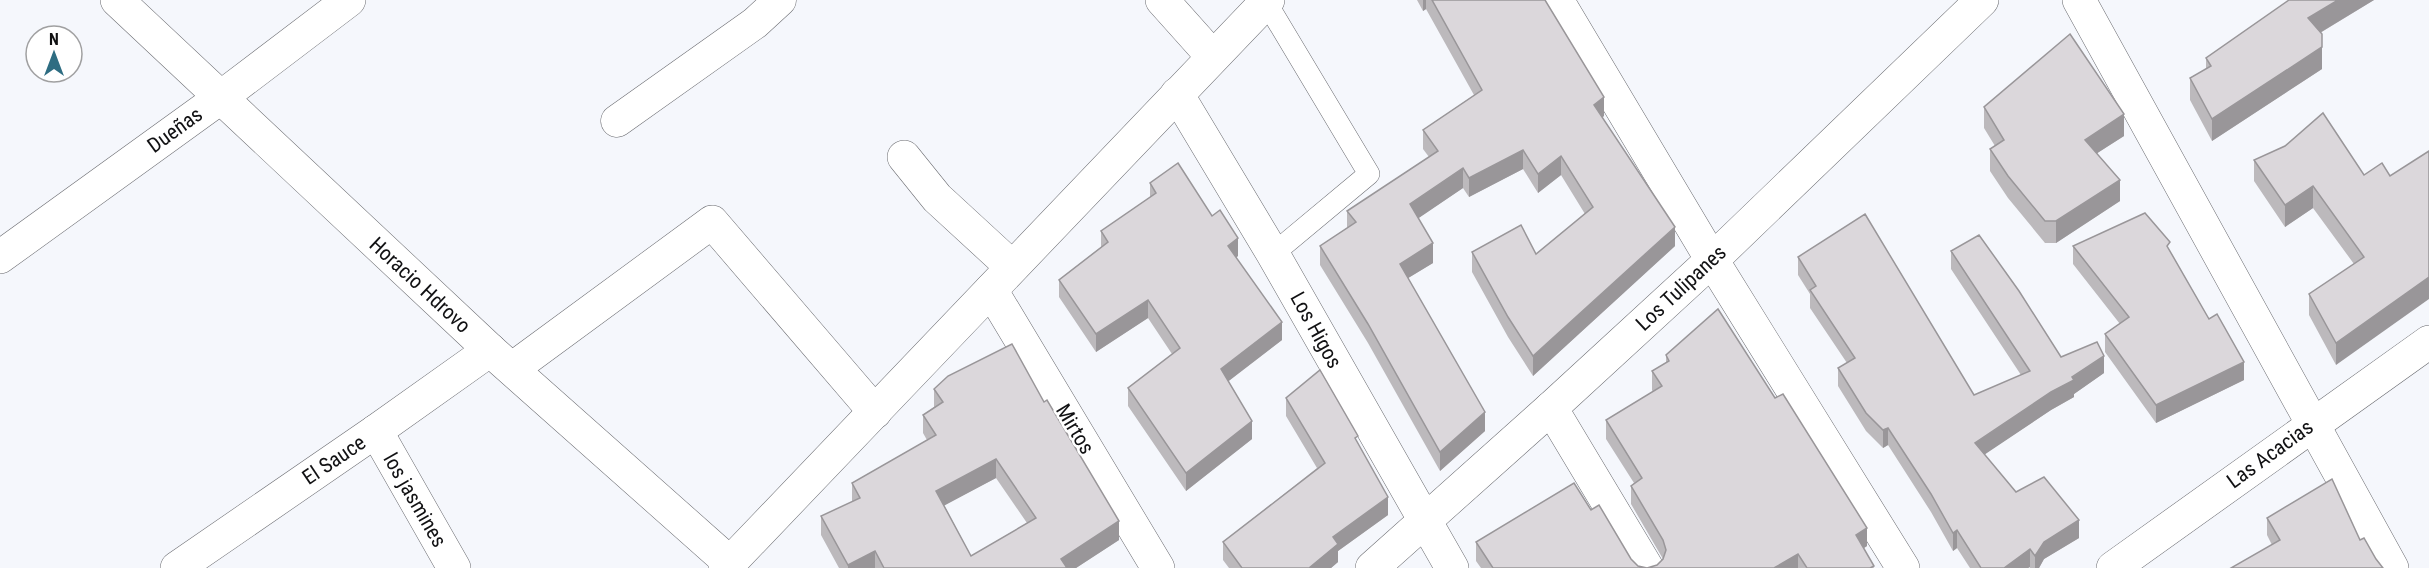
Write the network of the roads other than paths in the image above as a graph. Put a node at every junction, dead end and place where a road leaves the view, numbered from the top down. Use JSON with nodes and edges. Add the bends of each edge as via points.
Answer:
{"nodes":[{"id":1,"x":117,"y":0,"type":"edge"},
{"id":2,"x":349,"y":0,"type":"edge"},
{"id":3,"x":780,"y":0,"type":"edge"},
{"id":4,"x":1162,"y":0,"type":"edge"},
{"id":5,"x":1557,"y":0,"type":"edge"},
{"id":6,"x":1982,"y":0,"type":"edge"},
{"id":7,"x":2079,"y":0,"type":"edge"},
{"id":8,"x":1267,"y":1,"type":"edge"},
{"id":9,"x":1213,"y":57,"type":"junction"},
{"id":10,"x":1177,"y":94,"type":"junction"},
{"id":11,"x":220,"y":98,"type":"junction"},
{"id":12,"x":617,"y":122,"type":"dead end"},
{"id":13,"x":904,"y":157,"type":"dead end"},
{"id":14,"x":1273,"y":254,"type":"junction"},
{"id":15,"x":0,"y":257,"type":"edge"},
{"id":16,"x":1712,"y":260,"type":"junction"},
{"id":17,"x":1002,"y":278,"type":"junction"},
{"id":18,"x":2429,"y":342,"type":"edge"},
{"id":19,"x":501,"y":360,"type":"junction"},
{"id":20,"x":1551,"y":408,"type":"junction"},
{"id":21,"x":875,"y":412,"type":"junction"},
{"id":22,"x":2313,"y":424,"type":"junction"},
{"id":23,"x":376,"y":432,"type":"junction"},
{"id":24,"x":1424,"y":521,"type":"junction"},
{"id":25,"x":728,"y":566,"type":"edge"},
{"id":26,"x":177,"y":568,"type":"edge"},
{"id":27,"x":454,"y":568,"type":"edge"},
{"id":28,"x":1158,"y":568,"type":"edge"},
{"id":29,"x":1372,"y":568,"type":"edge"},
{"id":30,"x":1452,"y":568,"type":"edge"},
{"id":31,"x":1647,"y":568,"type":"edge"},
{"id":32,"x":1903,"y":568,"type":"edge"},
{"id":33,"x":2113,"y":568,"type":"edge"},
{"id":34,"x":2392,"y":568,"type":"edge"}],
"edges":[{"from":1,"to":11,"type":"street","name":"Horacio Hdrovo"},
{"from":2,"to":11,"type":"street","name":"Dueñas"},
{"from":3,"to":12,"type":"street"},
{"from":4,"to":9,"type":"street"},
{"from":5,"to":16,"type":"street"},
{"from":6,"to":16,"type":"street","name":"Los Tulipanes"},
{"from":7,"to":22,"type":"street"},
{"from":8,"to":9,"type":"street"},
{"from":8,"to":14,"type":"lane","via":[[1369,174]]},
{"from":9,"to":10,"type":"street"},
{"from":10,"to":14,"type":"street","name":"Los Higos"},
{"from":10,"to":17,"type":"street"},
{"from":11,"to":15,"type":"street","name":"Dueñas"},
{"from":11,"to":19,"type":"street","name":"Horacio Hdrovo"},
{"from":13,"to":17,"type":"street","name":"Mirtos"},
{"from":14,"to":24,"type":"street","name":"Los Higos"},
{"from":16,"to":20,"type":"street","name":"Los Tulipanes"},
{"from":16,"to":32,"type":"street"},
{"from":17,"to":21,"type":"street"},
{"from":17,"to":28,"type":"street","name":"Mirtos"},
{"from":18,"to":22,"type":"street","name":"Las Acacias"},
{"from":19,"to":21,"type":"street","name":"El Sauce","via":[[712,222]]},
{"from":19,"to":23,"type":"street","name":"El Sauce"},
{"from":19,"to":25,"type":"street","name":"Horacio Hdrovo"},
{"from":20,"to":24,"type":"street","name":"Los Tulipanes"},
{"from":20,"to":31,"type":"street"},
{"from":21,"to":25,"type":"street"},
{"from":22,"to":33,"type":"street","name":"Las Acacias"},
{"from":22,"to":34,"type":"street"},
{"from":23,"to":26,"type":"street","name":"El Sauce"},
{"from":23,"to":27,"type":"street","name":"los jasmines"},
{"from":24,"to":29,"type":"street","name":"Los Tulipanes"},
{"from":24,"to":30,"type":"street","name":"Los Higos"}]}
